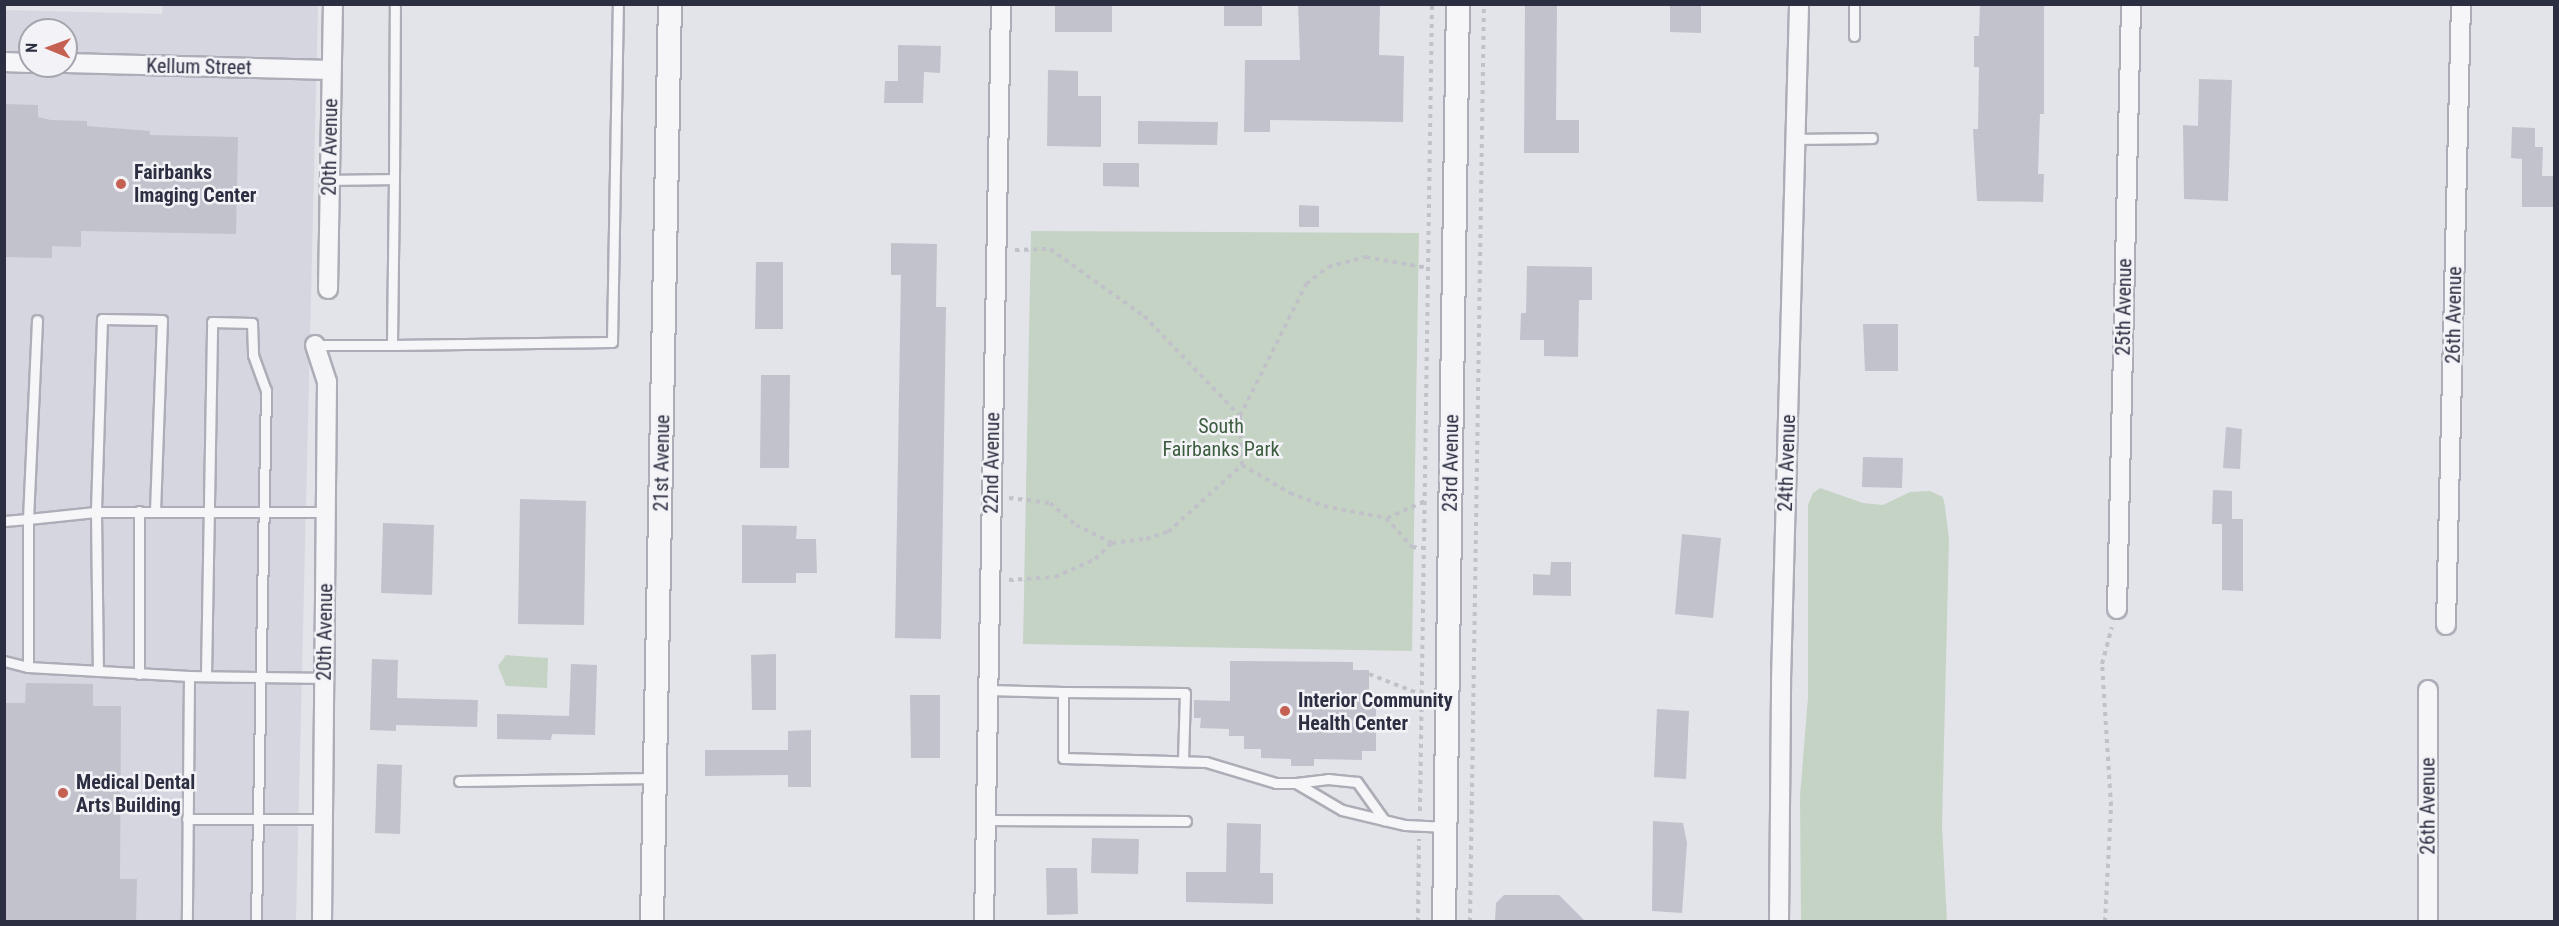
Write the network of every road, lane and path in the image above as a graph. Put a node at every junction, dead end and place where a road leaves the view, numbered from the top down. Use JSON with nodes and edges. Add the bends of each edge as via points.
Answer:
{"nodes":[{"id":1,"x":333,"y":4,"type":"edge"},
{"id":2,"x":395,"y":4,"type":"edge"},
{"id":3,"x":618,"y":4,"type":"edge"},
{"id":4,"x":670,"y":4,"type":"edge"},
{"id":5,"x":1001,"y":4,"type":"edge"},
{"id":6,"x":1432,"y":4,"type":"edge"},
{"id":7,"x":1458,"y":4,"type":"edge"},
{"id":8,"x":1484,"y":4,"type":"edge"},
{"id":9,"x":1799,"y":4,"type":"edge"},
{"id":10,"x":1854,"y":4,"type":"edge"},
{"id":11,"x":2131,"y":4,"type":"edge"},
{"id":12,"x":2461,"y":4,"type":"edge"},
{"id":13,"x":1854,"y":36,"type":"dead end"},
{"id":14,"x":78,"y":63,"type":"edge"},
{"id":15,"x":331,"y":70,"type":"junction"},
{"id":16,"x":1872,"y":138,"type":"dead end"},
{"id":17,"x":1796,"y":139,"type":"junction"},
{"id":18,"x":394,"y":179,"type":"junction"},
{"id":19,"x":329,"y":180,"type":"junction"},
{"id":20,"x":996,"y":250,"type":"junction"},
{"id":21,"x":1428,"y":268,"type":"junction"},
{"id":22,"x":328,"y":289,"type":"dead end"},
{"id":23,"x":37,"y":320,"type":"dead end"},
{"id":24,"x":315,"y":345,"type":"joint"},
{"id":25,"x":392,"y":345,"type":"junction"},
{"id":26,"x":1240,"y":416,"type":"junction"},
{"id":27,"x":1242,"y":465,"type":"junction"},
{"id":28,"x":992,"y":495,"type":"junction"},
{"id":29,"x":1425,"y":501,"type":"junction"},
{"id":30,"x":208,"y":510,"type":"junction"},
{"id":31,"x":262,"y":510,"type":"junction"},
{"id":32,"x":139,"y":511,"type":"junction"},
{"id":33,"x":155,"y":511,"type":"junction"},
{"id":34,"x":96,"y":512,"type":"junction"},
{"id":35,"x":326,"y":512,"type":"junction"},
{"id":36,"x":1386,"y":518,"type":"junction"},
{"id":37,"x":28,"y":519,"type":"junction"},
{"id":38,"x":4,"y":521,"type":"edge"},
{"id":39,"x":1112,"y":543,"type":"junction"},
{"id":40,"x":1424,"y":548,"type":"junction"},
{"id":41,"x":990,"y":581,"type":"junction"},
{"id":42,"x":2117,"y":609,"type":"joint"},
{"id":43,"x":2446,"y":625,"type":"dead end"},
{"id":44,"x":4,"y":661,"type":"edge"},
{"id":45,"x":28,"y":667,"type":"junction"},
{"id":46,"x":98,"y":671,"type":"junction"},
{"id":47,"x":139,"y":674,"type":"junction"},
{"id":48,"x":1369,"y":674,"type":"dead end"},
{"id":49,"x":206,"y":675,"type":"junction"},
{"id":50,"x":189,"y":676,"type":"junction"},
{"id":51,"x":259,"y":676,"type":"junction"},
{"id":52,"x":325,"y":678,"type":"junction"},
{"id":53,"x":988,"y":690,"type":"junction"},
{"id":54,"x":2428,"y":690,"type":"dead end"},
{"id":55,"x":1063,"y":692,"type":"junction"},
{"id":56,"x":1422,"y":695,"type":"junction"},
{"id":57,"x":1183,"y":760,"type":"junction"},
{"id":58,"x":656,"y":778,"type":"junction"},
{"id":59,"x":459,"y":781,"type":"dead end"},
{"id":60,"x":1296,"y":783,"type":"junction"},
{"id":61,"x":187,"y":819,"type":"junction"},
{"id":62,"x":256,"y":819,"type":"junction"},
{"id":63,"x":323,"y":819,"type":"junction"},
{"id":64,"x":986,"y":820,"type":"junction"},
{"id":65,"x":1384,"y":820,"type":"junction"},
{"id":66,"x":1186,"y":821,"type":"dead end"},
{"id":67,"x":1420,"y":826,"type":"junction"},
{"id":68,"x":1446,"y":827,"type":"junction"},
{"id":69,"x":187,"y":921,"type":"edge"},
{"id":70,"x":256,"y":921,"type":"edge"},
{"id":71,"x":322,"y":921,"type":"edge"},
{"id":72,"x":652,"y":921,"type":"edge"},
{"id":73,"x":984,"y":921,"type":"edge"},
{"id":74,"x":1418,"y":921,"type":"edge"},
{"id":75,"x":1444,"y":921,"type":"edge"},
{"id":76,"x":1470,"y":921,"type":"edge"},
{"id":77,"x":1779,"y":921,"type":"edge"},
{"id":78,"x":2105,"y":921,"type":"edge"},
{"id":79,"x":2428,"y":921,"type":"edge"}],
"edges":[{"from":1,"to":15,"type":"street","name":"20th Avenue"},
{"from":2,"to":18,"type":"lane"},
{"from":3,"to":25,"type":"lane","via":[[612,342]]},
{"from":4,"to":58,"type":"street","name":"21st Avenue"},
{"from":5,"to":20,"type":"street","name":"22nd Avenue"},
{"from":6,"to":21,"type":"path"},
{"from":7,"to":68,"type":"street","name":"23rd Avenue"},
{"from":8,"to":76,"type":"path"},
{"from":9,"to":17,"type":"street","name":"24th Avenue"},
{"from":10,"to":13,"type":"lane"},
{"from":11,"to":42,"type":"street","name":"25th Avenue"},
{"from":12,"to":43,"type":"street","name":"26th Avenue"},
{"from":14,"to":15,"type":"street","name":"Kellum Street"},
{"from":15,"to":19,"type":"street","name":"20th Avenue"},
{"from":16,"to":17,"type":"lane"},
{"from":17,"to":77,"type":"street","name":"24th Avenue"},
{"from":18,"to":19,"type":"lane"},
{"from":18,"to":25,"type":"lane"},
{"from":19,"to":22,"type":"street","name":"20th Avenue"},
{"from":20,"to":26,"type":"path","via":[[1050,249],[1144,316]]},
{"from":20,"to":28,"type":"street","name":"22nd Avenue"},
{"from":21,"to":26,"type":"path","via":[[1366,257],[1328,267],[1306,284]]},
{"from":21,"to":29,"type":"path"},
{"from":23,"to":37,"type":"lane"},
{"from":24,"to":25,"type":"lane"},
{"from":24,"to":35,"type":"street","name":"20th Avenue","via":[[327,382]]},
{"from":26,"to":27,"type":"path"},
{"from":27,"to":36,"type":"path","via":[[1290,493],[1324,506]]},
{"from":27,"to":39,"type":"path","via":[[1168,532]]},
{"from":28,"to":39,"type":"path","via":[[1050,503],[1076,525]]},
{"from":28,"to":41,"type":"street","name":"22nd Avenue"},
{"from":29,"to":36,"type":"path"},
{"from":29,"to":40,"type":"path"},
{"from":30,"to":31,"type":"lane"},
{"from":30,"to":31,"type":"lane","via":[[212,322],[252,322],[253,355],[266,390]]},
{"from":30,"to":33,"type":"lane"},
{"from":30,"to":49,"type":"lane"},
{"from":31,"to":35,"type":"lane"},
{"from":31,"to":51,"type":"lane"},
{"from":32,"to":33,"type":"lane"},
{"from":32,"to":34,"type":"lane"},
{"from":32,"to":47,"type":"lane"},
{"from":33,"to":34,"type":"lane","via":[[162,320],[102,320]]},
{"from":34,"to":37,"type":"lane"},
{"from":34,"to":46,"type":"lane"},
{"from":35,"to":52,"type":"street","name":"20th Avenue"},
{"from":36,"to":40,"type":"path","via":[[1412,547]]},
{"from":37,"to":38,"type":"lane"},
{"from":37,"to":45,"type":"lane"},
{"from":39,"to":41,"type":"path","via":[[1095,559],[1055,577]]},
{"from":40,"to":56,"type":"path"},
{"from":41,"to":53,"type":"street","name":"22nd Avenue"},
{"from":42,"to":78,"type":"path","via":[[2102,664],[2111,806]]},
{"from":44,"to":45,"type":"lane"},
{"from":45,"to":46,"type":"lane"},
{"from":46,"to":47,"type":"lane"},
{"from":47,"to":50,"type":"lane"},
{"from":48,"to":56,"type":"path"},
{"from":49,"to":50,"type":"lane"},
{"from":49,"to":51,"type":"lane"},
{"from":50,"to":61,"type":"lane"},
{"from":51,"to":52,"type":"lane"},
{"from":51,"to":62,"type":"lane"},
{"from":52,"to":63,"type":"street","name":"20th Avenue"},
{"from":53,"to":55,"type":"lane"},
{"from":53,"to":64,"type":"street","name":"22nd Avenue"},
{"from":54,"to":79,"type":"street","name":"26th Avenue"},
{"from":55,"to":57,"type":"lane","via":[[1063,758]]},
{"from":55,"to":57,"type":"lane","via":[[1185,693]]},
{"from":56,"to":67,"type":"path"},
{"from":57,"to":60,"type":"lane","via":[[1206,762],[1276,783]]},
{"from":58,"to":59,"type":"lane"},
{"from":58,"to":72,"type":"street","name":"21st Avenue"},
{"from":60,"to":65,"type":"lane","via":[[1342,810]]},
{"from":60,"to":65,"type":"lane","via":[[1328,778],[1357,782]]},
{"from":61,"to":62,"type":"lane"},
{"from":61,"to":69,"type":"lane"},
{"from":62,"to":63,"type":"lane"},
{"from":62,"to":70,"type":"lane"},
{"from":63,"to":71,"type":"street","name":"20th Avenue"},
{"from":64,"to":66,"type":"lane"},
{"from":64,"to":73,"type":"street","name":"22nd Avenue"},
{"from":65,"to":67,"type":"lane"},
{"from":67,"to":68,"type":"lane"},
{"from":67,"to":74,"type":"path"},
{"from":68,"to":75,"type":"street","name":"23rd Avenue"}]}
